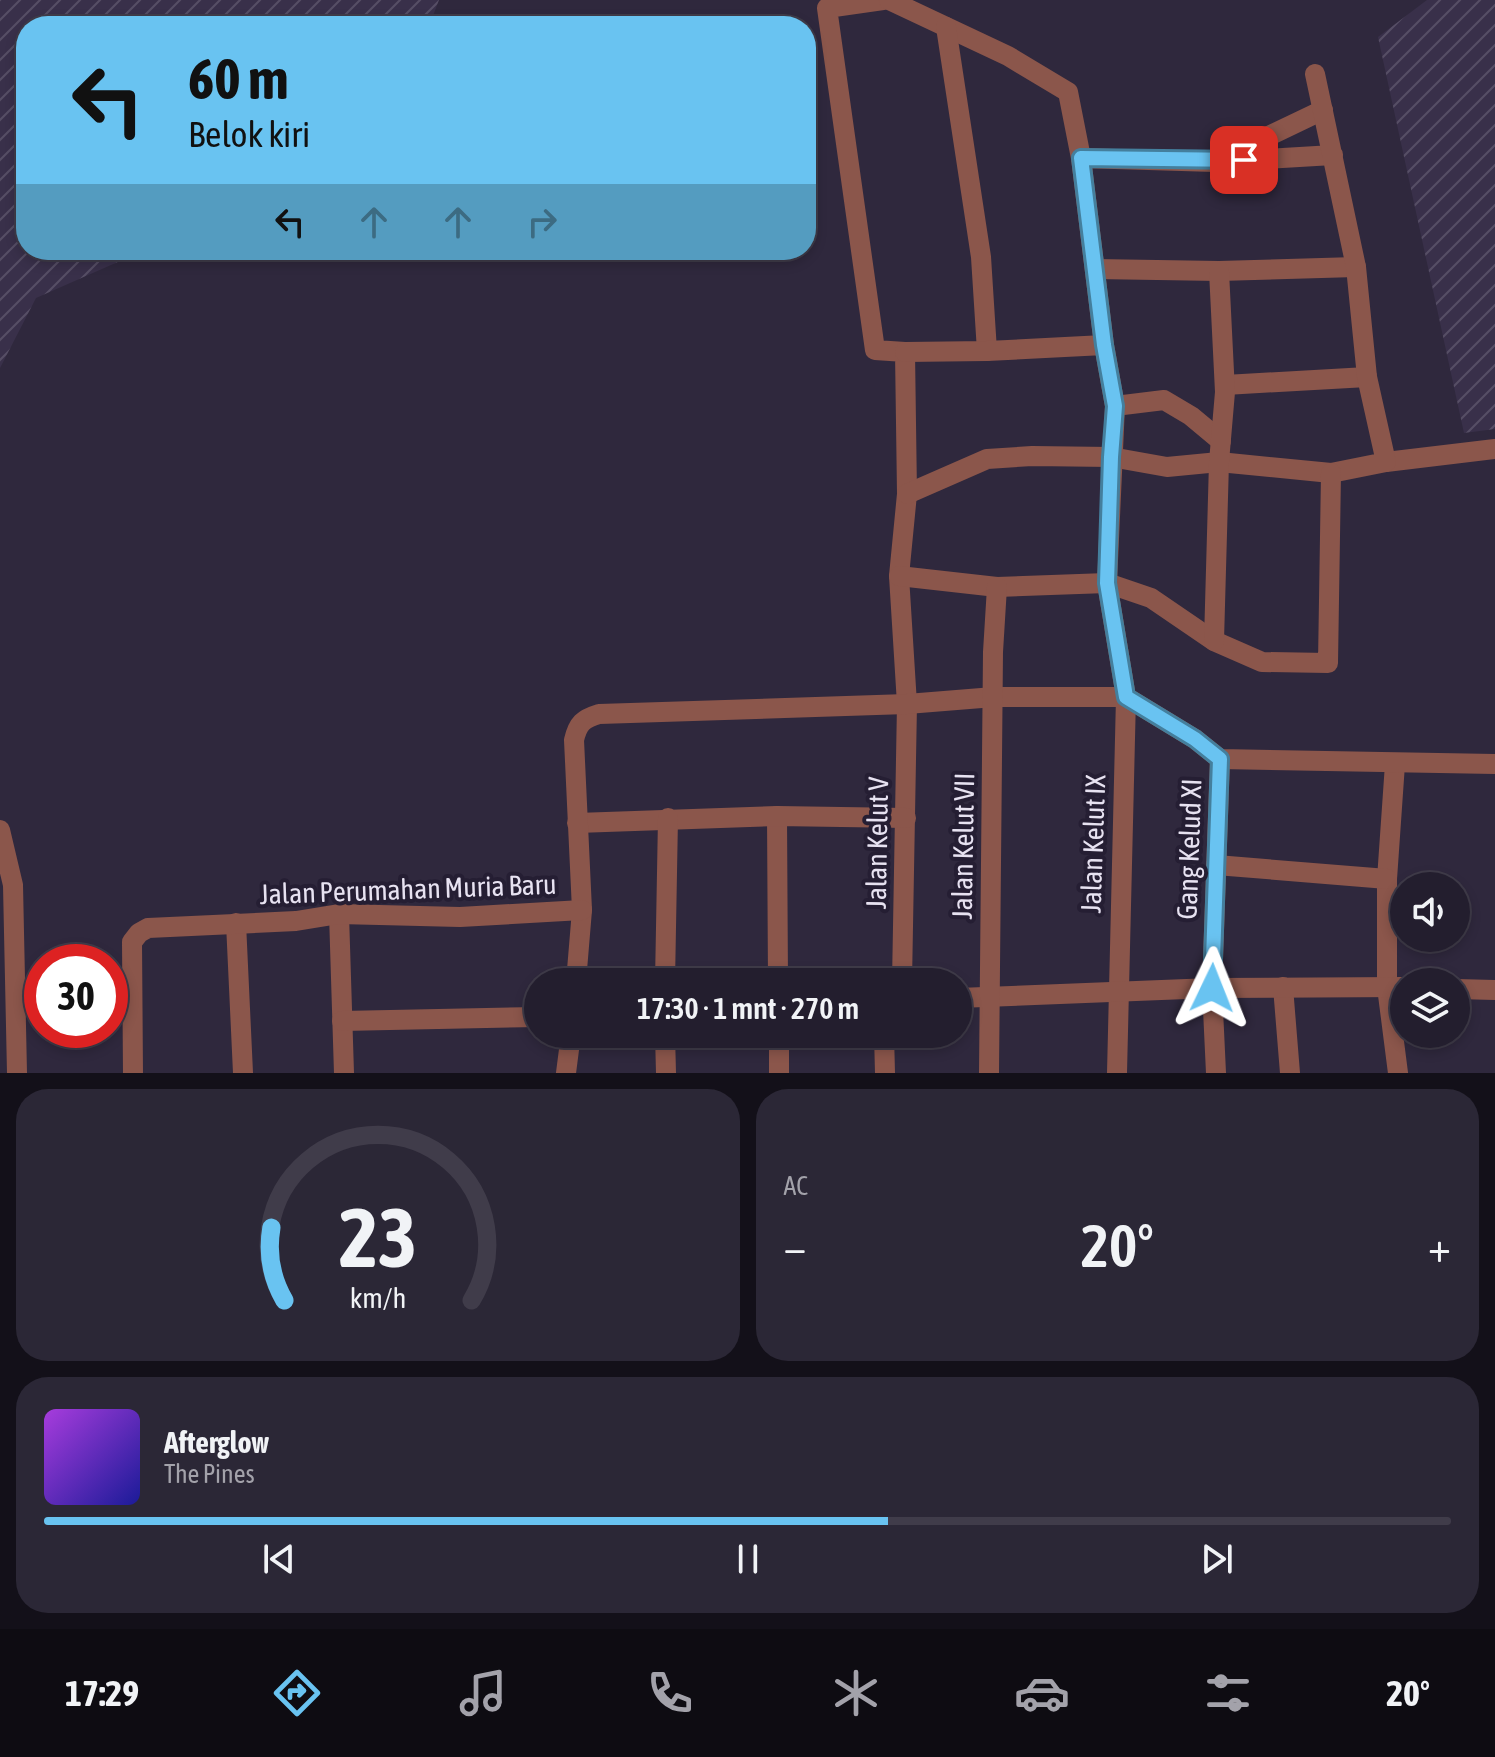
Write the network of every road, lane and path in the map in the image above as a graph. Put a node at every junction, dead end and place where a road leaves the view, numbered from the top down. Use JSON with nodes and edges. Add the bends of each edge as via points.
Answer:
{"nodes":[{"id":1,"x":883,"y":0,"type":"edge"},
{"id":2,"x":889,"y":0,"type":"edge"},
{"id":3,"x":946,"y":27,"type":"junction"},
{"id":4,"x":1315,"y":74,"type":"dead end"},
{"id":5,"x":1323,"y":110,"type":"junction"},
{"id":6,"x":1333,"y":155,"type":"junction"},
{"id":7,"x":1081,"y":158,"type":"junction"},
{"id":8,"x":1215,"y":162,"type":"junction"},
{"id":9,"x":1356,"y":267,"type":"junction"},
{"id":10,"x":1095,"y":269,"type":"junction"},
{"id":11,"x":1219,"y":271,"type":"junction"},
{"id":12,"x":1104,"y":345,"type":"junction"},
{"id":13,"x":987,"y":351,"type":"junction"},
{"id":14,"x":905,"y":352,"type":"junction"},
{"id":15,"x":1367,"y":377,"type":"junction"},
{"id":16,"x":1225,"y":385,"type":"junction"},
{"id":17,"x":1115,"y":406,"type":"junction"},
{"id":18,"x":1495,"y":449,"type":"edge"},
{"id":19,"x":1220,"y":452,"type":"junction"},
{"id":20,"x":1111,"y":457,"type":"junction"},
{"id":21,"x":1386,"y":462,"type":"junction"},
{"id":22,"x":1331,"y":473,"type":"junction"},
{"id":23,"x":907,"y":494,"type":"junction"},
{"id":24,"x":899,"y":576,"type":"junction"},
{"id":25,"x":1107,"y":583,"type":"junction"},
{"id":26,"x":997,"y":587,"type":"junction"},
{"id":27,"x":1214,"y":641,"type":"junction"},
{"id":28,"x":994,"y":697,"type":"junction"},
{"id":29,"x":1126,"y":697,"type":"junction"},
{"id":30,"x":907,"y":704,"type":"junction"},
{"id":31,"x":1220,"y":759,"type":"junction"},
{"id":32,"x":1395,"y":764,"type":"junction"},
{"id":33,"x":1495,"y":764,"type":"edge"},
{"id":34,"x":777,"y":816,"type":"junction"},
{"id":35,"x":668,"y":818,"type":"junction"},
{"id":36,"x":906,"y":818,"type":"junction"},
{"id":37,"x":577,"y":823,"type":"junction"},
{"id":38,"x":0,"y":830,"type":"edge"},
{"id":39,"x":1216,"y":865,"type":"junction"},
{"id":40,"x":1387,"y":879,"type":"junction"},
{"id":41,"x":582,"y":910,"type":"junction"},
{"id":42,"x":339,"y":914,"type":"junction"},
{"id":43,"x":236,"y":923,"type":"junction"},
{"id":44,"x":8,"y":955,"type":"edge"},
{"id":45,"x":577,"y":968,"type":"edge"},
{"id":46,"x":665,"y":968,"type":"edge"},
{"id":47,"x":778,"y":968,"type":"edge"},
{"id":48,"x":902,"y":968,"type":"edge"},
{"id":49,"x":1394,"y":968,"type":"edge"},
{"id":50,"x":1283,"y":987,"type":"junction"},
{"id":51,"x":1390,"y":987,"type":"edge"},
{"id":52,"x":1212,"y":988,"type":"junction"},
{"id":53,"x":1470,"y":989,"type":"edge"},
{"id":54,"x":1495,"y":990,"type":"edge"},
{"id":55,"x":1117,"y":992,"type":"junction"},
{"id":56,"x":988,"y":996,"type":"junction"},
{"id":57,"x":972,"y":997,"type":"edge"},
{"id":58,"x":524,"y":1017,"type":"edge"},
{"id":59,"x":342,"y":1021,"type":"junction"},
{"id":60,"x":569,"y":1048,"type":"edge"},
{"id":61,"x":665,"y":1048,"type":"edge"},
{"id":62,"x":779,"y":1048,"type":"edge"},
{"id":63,"x":884,"y":1048,"type":"edge"},
{"id":64,"x":1397,"y":1048,"type":"edge"},
{"id":65,"x":17,"y":1073,"type":"edge"},
{"id":66,"x":133,"y":1073,"type":"edge"},
{"id":67,"x":243,"y":1073,"type":"edge"},
{"id":68,"x":344,"y":1073,"type":"edge"},
{"id":69,"x":566,"y":1073,"type":"edge"},
{"id":70,"x":666,"y":1073,"type":"edge"},
{"id":71,"x":779,"y":1073,"type":"edge"},
{"id":72,"x":885,"y":1073,"type":"edge"},
{"id":73,"x":989,"y":1073,"type":"edge"},
{"id":74,"x":1117,"y":1073,"type":"edge"},
{"id":75,"x":1216,"y":1073,"type":"edge"},
{"id":76,"x":1290,"y":1073,"type":"edge"},
{"id":77,"x":1398,"y":1073,"type":"edge"}],
"edges":[{"from":1,"to":14,"type":"street","via":[[827,8],[875,350]]},
{"from":2,"to":3,"type":"street"},
{"from":3,"to":7,"type":"street","name":"Jalan Kelut IX","via":[[1068,92]]},
{"from":3,"to":13,"type":"street","via":[[981,257]]},
{"from":4,"to":5,"type":"street"},
{"from":5,"to":6,"type":"street"},
{"from":5,"to":8,"type":"street"},
{"from":6,"to":8,"type":"street"},
{"from":6,"to":9,"type":"street"},
{"from":7,"to":8,"type":"street"},
{"from":7,"to":10,"type":"street","name":"Jalan Kelut IX"},
{"from":9,"to":11,"type":"street"},
{"from":9,"to":15,"type":"street"},
{"from":10,"to":11,"type":"street"},
{"from":10,"to":12,"type":"street","name":"Jalan Kelut IX"},
{"from":11,"to":16,"type":"street"},
{"from":12,"to":13,"type":"street"},
{"from":12,"to":17,"type":"street","name":"Jalan Kelut IX"},
{"from":13,"to":14,"type":"street"},
{"from":14,"to":23,"type":"street","name":"Jalan Kelut V"},
{"from":15,"to":16,"type":"street"},
{"from":15,"to":21,"type":"street"},
{"from":16,"to":19,"type":"street"},
{"from":17,"to":19,"type":"street","via":[[1164,400],[1191,416]]},
{"from":17,"to":20,"type":"street","name":"Jalan Kelut IX"},
{"from":18,"to":21,"type":"street"},
{"from":19,"to":20,"type":"street","via":[[1167,467]]},
{"from":19,"to":22,"type":"street"},
{"from":19,"to":27,"type":"street"},
{"from":20,"to":23,"type":"street","via":[[987,459]]},
{"from":20,"to":25,"type":"street","name":"Jalan Kelut IX"},
{"from":21,"to":22,"type":"street"},
{"from":22,"to":27,"type":"street","via":[[1328,663],[1262,662]]},
{"from":23,"to":24,"type":"street","name":"Jalan Kelut V"},
{"from":24,"to":26,"type":"street"},
{"from":24,"to":30,"type":"street","name":"Jalan Kelut V"},
{"from":25,"to":26,"type":"street"},
{"from":25,"to":27,"type":"street","via":[[1151,598]]},
{"from":25,"to":29,"type":"street","name":"Jalan Kelut IX"},
{"from":26,"to":28,"type":"street","name":"Jalan Kelut VII"},
{"from":28,"to":29,"type":"street"},
{"from":28,"to":30,"type":"street"},
{"from":28,"to":56,"type":"street","name":"Jalan Kelut VII"},
{"from":29,"to":31,"type":"street"},
{"from":29,"to":55,"type":"street","name":"Jalan Kelut IX"},
{"from":30,"to":36,"type":"street","name":"Jalan Kelut V"},
{"from":30,"to":37,"type":"street","via":[[599,714],[584,719],[574,740]]},
{"from":31,"to":32,"type":"street"},
{"from":31,"to":39,"type":"street","name":"Gang Kelud XI"},
{"from":32,"to":33,"type":"street"},
{"from":32,"to":40,"type":"street"},
{"from":34,"to":35,"type":"street"},
{"from":34,"to":36,"type":"street"},
{"from":34,"to":47,"type":"street"},
{"from":35,"to":37,"type":"street"},
{"from":35,"to":46,"type":"street"},
{"from":36,"to":48,"type":"street","name":"Jalan Kelut V"},
{"from":37,"to":41,"type":"street"},
{"from":38,"to":44,"type":"street","via":[[13,885]]},
{"from":39,"to":40,"type":"street"},
{"from":39,"to":52,"type":"street","name":"Gang Kelud XI"},
{"from":40,"to":49,"type":"street"},
{"from":41,"to":42,"type":"street","name":"Jalan Perumahan Muria Baru","via":[[460,917]]},
{"from":41,"to":45,"type":"street"},
{"from":42,"to":43,"type":"street","name":"Jalan Perumahan Muria Baru"},
{"from":42,"to":59,"type":"street"},
{"from":43,"to":66,"type":"street","name":"Jalan Perumahan Muria Baru","via":[[148,928],[132,942]]},
{"from":43,"to":67,"type":"street","name":"Jalan Perumahan Muria Baru"},
{"from":44,"to":65,"type":"street"},
{"from":50,"to":51,"type":"street"},
{"from":50,"to":52,"type":"street"},
{"from":50,"to":76,"type":"street"},
{"from":52,"to":55,"type":"street"},
{"from":52,"to":75,"type":"street","name":"Gang Kelud XI"},
{"from":53,"to":54,"type":"street"},
{"from":55,"to":56,"type":"street"},
{"from":55,"to":74,"type":"street","name":"Jalan Kelut IX"},
{"from":56,"to":57,"type":"street"},
{"from":56,"to":73,"type":"street","name":"Jalan Kelut VII"},
{"from":58,"to":59,"type":"street"},
{"from":59,"to":68,"type":"street"},
{"from":60,"to":69,"type":"street"},
{"from":61,"to":70,"type":"street"},
{"from":62,"to":71,"type":"street"},
{"from":63,"to":72,"type":"street"},
{"from":64,"to":77,"type":"street"}]}
